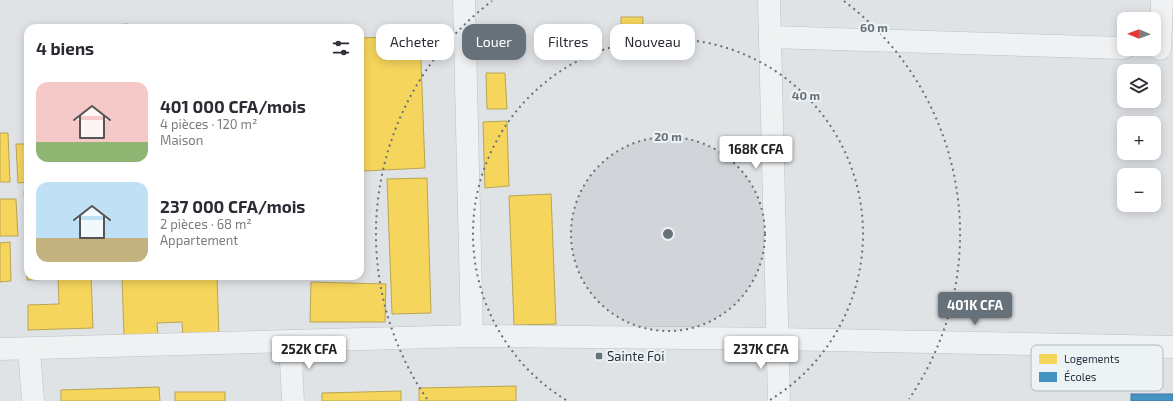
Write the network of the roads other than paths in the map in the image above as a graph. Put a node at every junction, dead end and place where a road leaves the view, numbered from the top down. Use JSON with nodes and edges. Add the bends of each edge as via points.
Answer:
{"nodes":[{"id":1,"x":464,"y":0,"type":"edge"},
{"id":2,"x":769,"y":0,"type":"edge"},
{"id":3,"x":1162,"y":0,"type":"edge"},
{"id":4,"x":770,"y":37,"type":"junction"},
{"id":5,"x":1117,"y":48,"type":"edge"},
{"id":6,"x":1162,"y":49,"type":"edge"},
{"id":7,"x":472,"y":336,"type":"junction"},
{"id":8,"x":777,"y":339,"type":"junction"},
{"id":9,"x":290,"y":341,"type":"junction"},
{"id":10,"x":1074,"y":345,"type":"edge"},
{"id":11,"x":1163,"y":347,"type":"edge"},
{"id":12,"x":1173,"y":347,"type":"edge"},
{"id":13,"x":0,"y":349,"type":"edge"},
{"id":14,"x":29,"y":349,"type":"junction"},
{"id":15,"x":33,"y":401,"type":"edge"},
{"id":16,"x":293,"y":401,"type":"edge"},
{"id":17,"x":779,"y":401,"type":"edge"}],
"edges":[{"from":1,"to":7,"type":"street"},
{"from":2,"to":4,"type":"street"},
{"from":3,"to":6,"type":"street"},
{"from":4,"to":5,"type":"street"},
{"from":4,"to":8,"type":"street"},
{"from":7,"to":8,"type":"street"},
{"from":7,"to":9,"type":"street"},
{"from":8,"to":10,"type":"street"},
{"from":8,"to":17,"type":"street"},
{"from":9,"to":14,"type":"street"},
{"from":9,"to":16,"type":"street"},
{"from":11,"to":12,"type":"street"},
{"from":13,"to":14,"type":"street"},
{"from":14,"to":15,"type":"street"}]}
